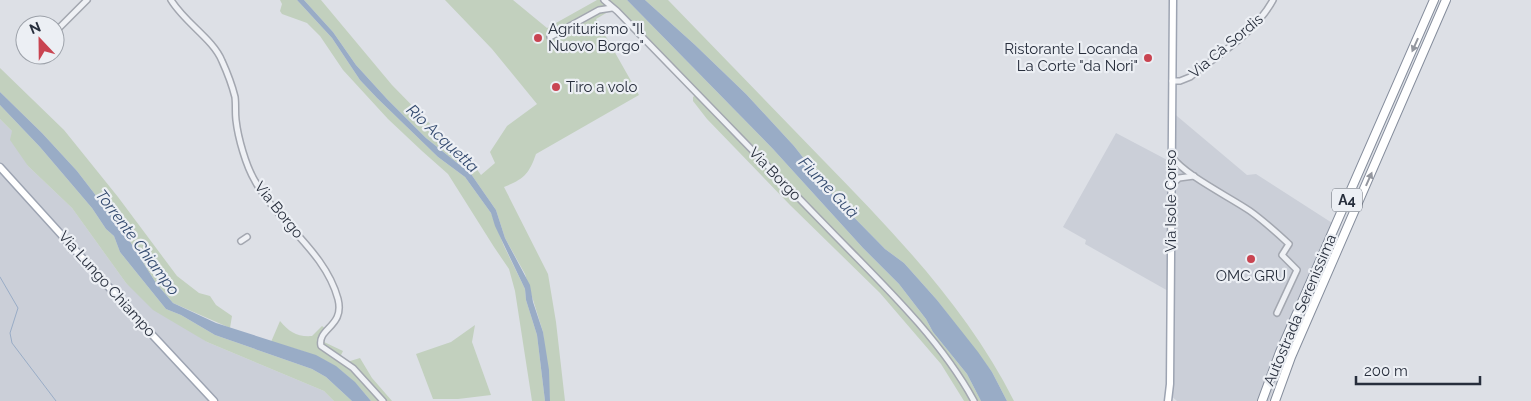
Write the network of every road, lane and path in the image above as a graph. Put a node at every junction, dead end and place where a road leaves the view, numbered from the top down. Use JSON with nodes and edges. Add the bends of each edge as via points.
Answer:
{"nodes":[{"id":1,"x":87,"y":0,"type":"edge"},
{"id":2,"x":171,"y":0,"type":"edge"},
{"id":3,"x":604,"y":0,"type":"edge"},
{"id":4,"x":1173,"y":0,"type":"edge"},
{"id":5,"x":1273,"y":0,"type":"edge"},
{"id":6,"x":1434,"y":0,"type":"edge"},
{"id":7,"x":1446,"y":0,"type":"edge"},
{"id":8,"x":612,"y":8,"type":"junction"},
{"id":9,"x":65,"y":22,"type":"edge"},
{"id":10,"x":550,"y":37,"type":"dead end"},
{"id":11,"x":1172,"y":81,"type":"junction"},
{"id":12,"x":1171,"y":155,"type":"junction"},
{"id":13,"x":1181,"y":166,"type":"junction"},
{"id":14,"x":0,"y":167,"type":"edge"},
{"id":15,"x":1171,"y":170,"type":"junction"},
{"id":16,"x":1185,"y":176,"type":"junction"},
{"id":17,"x":1194,"y":176,"type":"junction"},
{"id":18,"x":1170,"y":188,"type":"junction"},
{"id":19,"x":247,"y":237,"type":"dead end"},
{"id":20,"x":241,"y":241,"type":"dead end"},
{"id":21,"x":1277,"y":313,"type":"dead end"},
{"id":22,"x":214,"y":401,"type":"edge"},
{"id":23,"x":383,"y":401,"type":"edge"},
{"id":24,"x":974,"y":401,"type":"edge"},
{"id":25,"x":1168,"y":401,"type":"edge"},
{"id":26,"x":1262,"y":401,"type":"edge"},
{"id":27,"x":1275,"y":401,"type":"edge"}],
"edges":[{"from":1,"to":9,"type":"street"},
{"from":2,"to":23,"type":"street","name":"Via Borgo","via":[[218,54],[234,91],[237,128],[253,179],[322,266],[337,297],[337,318],[320,342],[324,349],[353,368]]},
{"from":3,"to":8,"type":"street","name":"Via Borgo"},
{"from":4,"to":11,"type":"main road","name":"Via Isole Corso"},
{"from":5,"to":11,"type":"street","name":"Via Cà Sordìs","via":[[1262,18],[1240,37],[1190,77]]},
{"from":6,"to":26,"type":"highway","name":"Autostrada Serenissima","number":"A4","one_way":true,"via":[[1280,352]]},
{"from":27,"to":7,"type":"highway","name":"Autostrada Serenissima","number":"A4","one_way":true,"via":[[1297,342]]},
{"from":8,"to":10,"type":"street","via":[[599,10]]},
{"from":8,"to":24,"type":"street","name":"Via Borgo","via":[[877,279],[939,348]]},
{"from":11,"to":12,"type":"main road","name":"Via Isole Corso"},
{"from":12,"to":13,"type":"street"},
{"from":12,"to":15,"type":"main road","name":"Via Isole Corso"},
{"from":13,"to":15,"type":"street"},
{"from":13,"to":17,"type":"street"},
{"from":14,"to":22,"type":"main road","name":"Via Lungo Chiampo"},
{"from":15,"to":16,"type":"street"},
{"from":15,"to":18,"type":"main road","name":"Via Isole Corso"},
{"from":16,"to":17,"type":"street"},
{"from":16,"to":18,"type":"street"},
{"from":17,"to":21,"type":"street","via":[[1252,212],[1289,244],[1282,255],[1297,270]]},
{"from":18,"to":25,"type":"main road","name":"Via Isole Corso"},
{"from":19,"to":20,"type":"street"}]}
